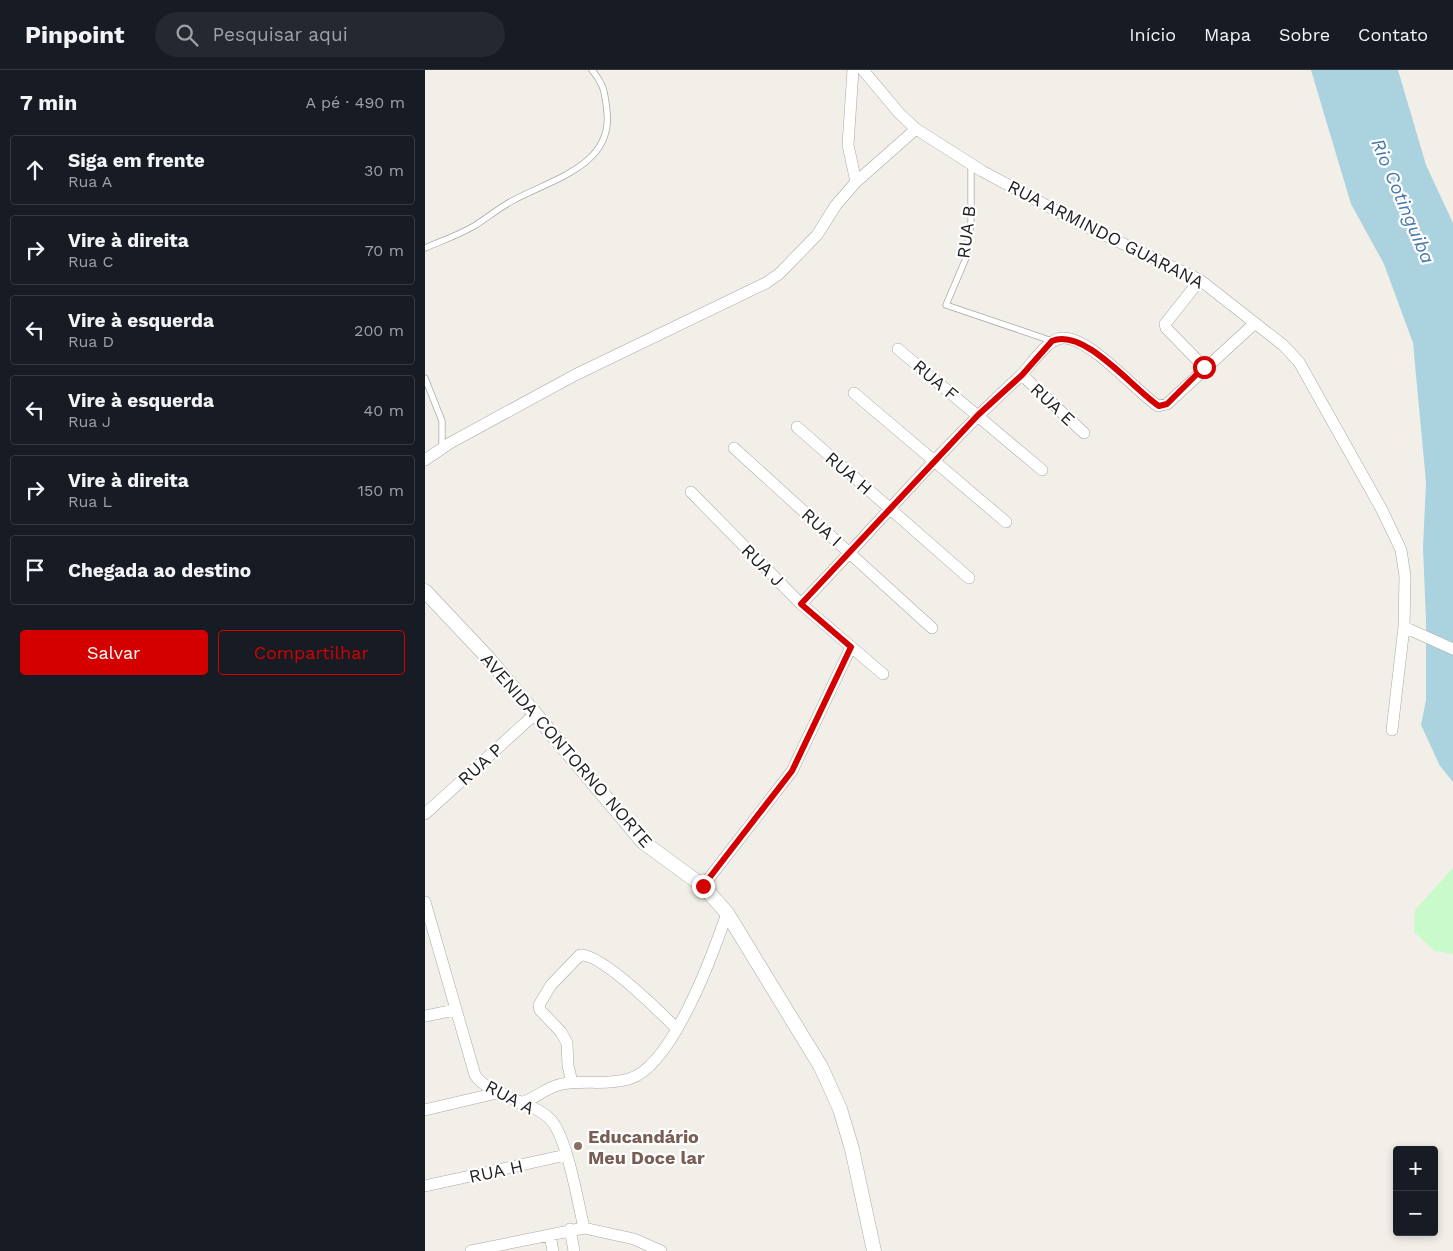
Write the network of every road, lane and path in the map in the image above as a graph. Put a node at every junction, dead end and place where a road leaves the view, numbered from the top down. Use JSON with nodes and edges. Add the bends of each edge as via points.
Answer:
{"nodes":[{"id":1,"x":592,"y":70,"type":"edge"},
{"id":2,"x":853,"y":70,"type":"edge"},
{"id":3,"x":863,"y":70,"type":"edge"},
{"id":4,"x":916,"y":129,"type":"junction"},
{"id":5,"x":971,"y":164,"type":"junction"},
{"id":6,"x":856,"y":182,"type":"junction"},
{"id":7,"x":425,"y":248,"type":"edge"},
{"id":8,"x":1201,"y":280,"type":"junction"},
{"id":9,"x":1255,"y":322,"type":"junction"},
{"id":10,"x":1052,"y":341,"type":"junction"},
{"id":11,"x":898,"y":349,"type":"dead end"},
{"id":12,"x":1204,"y":367,"type":"junction"},
{"id":13,"x":1022,"y":375,"type":"junction"},
{"id":14,"x":425,"y":378,"type":"edge"},
{"id":15,"x":854,"y":393,"type":"dead end"},
{"id":16,"x":978,"y":415,"type":"junction"},
{"id":17,"x":797,"y":427,"type":"dead end"},
{"id":18,"x":1084,"y":433,"type":"dead end"},
{"id":19,"x":734,"y":448,"type":"dead end"},
{"id":20,"x":442,"y":449,"type":"junction"},
{"id":21,"x":425,"y":460,"type":"edge"},
{"id":22,"x":935,"y":461,"type":"junction"},
{"id":23,"x":1042,"y":470,"type":"dead end"},
{"id":24,"x":691,"y":492,"type":"dead end"},
{"id":25,"x":892,"y":509,"type":"junction"},
{"id":26,"x":1006,"y":522,"type":"dead end"},
{"id":27,"x":851,"y":553,"type":"junction"},
{"id":28,"x":969,"y":578,"type":"dead end"},
{"id":29,"x":425,"y":591,"type":"edge"},
{"id":30,"x":801,"y":604,"type":"junction"},
{"id":31,"x":1404,"y":627,"type":"junction"},
{"id":32,"x":932,"y":628,"type":"dead end"},
{"id":33,"x":851,"y":647,"type":"junction"},
{"id":34,"x":1453,"y":649,"type":"edge"},
{"id":35,"x":883,"y":674,"type":"dead end"},
{"id":36,"x":535,"y":714,"type":"junction"},
{"id":37,"x":1392,"y":730,"type":"dead end"},
{"id":38,"x":425,"y":814,"type":"edge"},
{"id":39,"x":703,"y":886,"type":"junction"},
{"id":40,"x":425,"y":902,"type":"edge"},
{"id":41,"x":727,"y":913,"type":"junction"},
{"id":42,"x":455,"y":1010,"type":"junction"},
{"id":43,"x":425,"y":1016,"type":"edge"},
{"id":44,"x":676,"y":1028,"type":"junction"},
{"id":45,"x":572,"y":1082,"type":"junction"},
{"id":46,"x":501,"y":1092,"type":"junction"},
{"id":47,"x":520,"y":1103,"type":"junction"},
{"id":48,"x":425,"y":1110,"type":"edge"},
{"id":49,"x":566,"y":1155,"type":"junction"},
{"id":50,"x":425,"y":1186,"type":"edge"},
{"id":51,"x":584,"y":1228,"type":"junction"},
{"id":52,"x":570,"y":1230,"type":"junction"},
{"id":53,"x":550,"y":1235,"type":"junction"},
{"id":54,"x":471,"y":1251,"type":"edge"},
{"id":55,"x":553,"y":1251,"type":"edge"},
{"id":56,"x":575,"y":1251,"type":"edge"},
{"id":57,"x":661,"y":1251,"type":"edge"},
{"id":58,"x":874,"y":1251,"type":"edge"}],
"edges":[{"from":1,"to":7,"type":"lane","via":[[603,84],[607,117],[604,141],[592,156],[581,167],[512,201],[472,227]]},
{"from":2,"to":6,"type":"street","via":[[848,145]]},
{"from":3,"to":4,"type":"street","name":"RUA ARMINDO GUARANA"},
{"from":4,"to":5,"type":"street","name":"RUA ARMINDO GUARANA"},
{"from":4,"to":6,"type":"street"},
{"from":5,"to":8,"type":"street","name":"RUA ARMINDO GUARANA","via":[[1079,223]]},
{"from":5,"to":10,"type":"lane","name":"RUA B","via":[[971,222],[966,258],[946,305]]},
{"from":6,"to":20,"type":"street","via":[[817,235],[766,283],[575,375]]},
{"from":8,"to":9,"type":"street","name":"RUA ARMINDO GUARANA"},
{"from":8,"to":12,"type":"street","via":[[1165,324]]},
{"from":9,"to":12,"type":"street"},
{"from":9,"to":31,"type":"street","name":"RUA ARMINDO GUARANA","via":[[1299,362],[1393,531],[1404,564]]},
{"from":10,"to":12,"type":"street","via":[[1069,338],[1082,344],[1159,406],[1167,404]]},
{"from":10,"to":13,"type":"street"},
{"from":11,"to":16,"type":"street","name":"RUA F"},
{"from":13,"to":16,"type":"street"},
{"from":13,"to":18,"type":"street","name":"RUA E"},
{"from":14,"to":20,"type":"lane","via":[[442,421]]},
{"from":15,"to":22,"type":"street"},
{"from":16,"to":22,"type":"street"},
{"from":16,"to":23,"type":"street","name":"RUA F"},
{"from":17,"to":25,"type":"street","name":"RUA H"},
{"from":19,"to":27,"type":"street","name":"RUA I"},
{"from":20,"to":21,"type":"street"},
{"from":22,"to":25,"type":"street"},
{"from":22,"to":26,"type":"street"},
{"from":24,"to":30,"type":"street","name":"RUA J"},
{"from":25,"to":27,"type":"street"},
{"from":25,"to":28,"type":"street","name":"RUA H"},
{"from":27,"to":30,"type":"street"},
{"from":27,"to":32,"type":"street","name":"RUA I"},
{"from":29,"to":36,"type":"street","name":"AVENIDA CONTORNO NORTE"},
{"from":30,"to":33,"type":"street","name":"RUA J"},
{"from":31,"to":34,"type":"street"},
{"from":31,"to":37,"type":"street","name":"RUA ARMINDO GUARANA"},
{"from":33,"to":35,"type":"street","name":"RUA J"},
{"from":33,"to":39,"type":"street","via":[[792,771]]},
{"from":36,"to":38,"type":"street","name":"RUA P"},
{"from":36,"to":39,"type":"street","name":"AVENIDA CONTORNO NORTE","via":[[643,842]]},
{"from":39,"to":41,"type":"street","name":"AVENIDA CONTORNO NORTE"},
{"from":40,"to":42,"type":"street","name":"RUA A"},
{"from":41,"to":44,"type":"street","via":[[708,968]]},
{"from":41,"to":58,"type":"street","name":"AVENIDA CONTORNO NORTE","via":[[821,1066],[852,1149]]},
{"from":42,"to":43,"type":"street"},
{"from":42,"to":46,"type":"street","name":"RUA A","via":[[475,1074],[479,1081]]},
{"from":44,"to":45,"type":"street","via":[[651,1066],[638,1076],[616,1081]]},
{"from":44,"to":45,"type":"street","via":[[601,962],[585,954],[580,955],[551,985],[539,1005],[567,1042]]},
{"from":45,"to":47,"type":"street","via":[[555,1086]]},
{"from":46,"to":47,"type":"street","name":"RUA A"},
{"from":46,"to":48,"type":"street"},
{"from":47,"to":49,"type":"street","name":"RUA A","via":[[551,1121],[563,1141]]},
{"from":49,"to":50,"type":"street","name":"RUA H"},
{"from":49,"to":51,"type":"street","name":"RUA A"},
{"from":51,"to":52,"type":"street"},
{"from":51,"to":57,"type":"street","via":[[634,1239]]},
{"from":52,"to":53,"type":"street"},
{"from":52,"to":56,"type":"street"},
{"from":53,"to":54,"type":"street"},
{"from":53,"to":55,"type":"street"}]}
